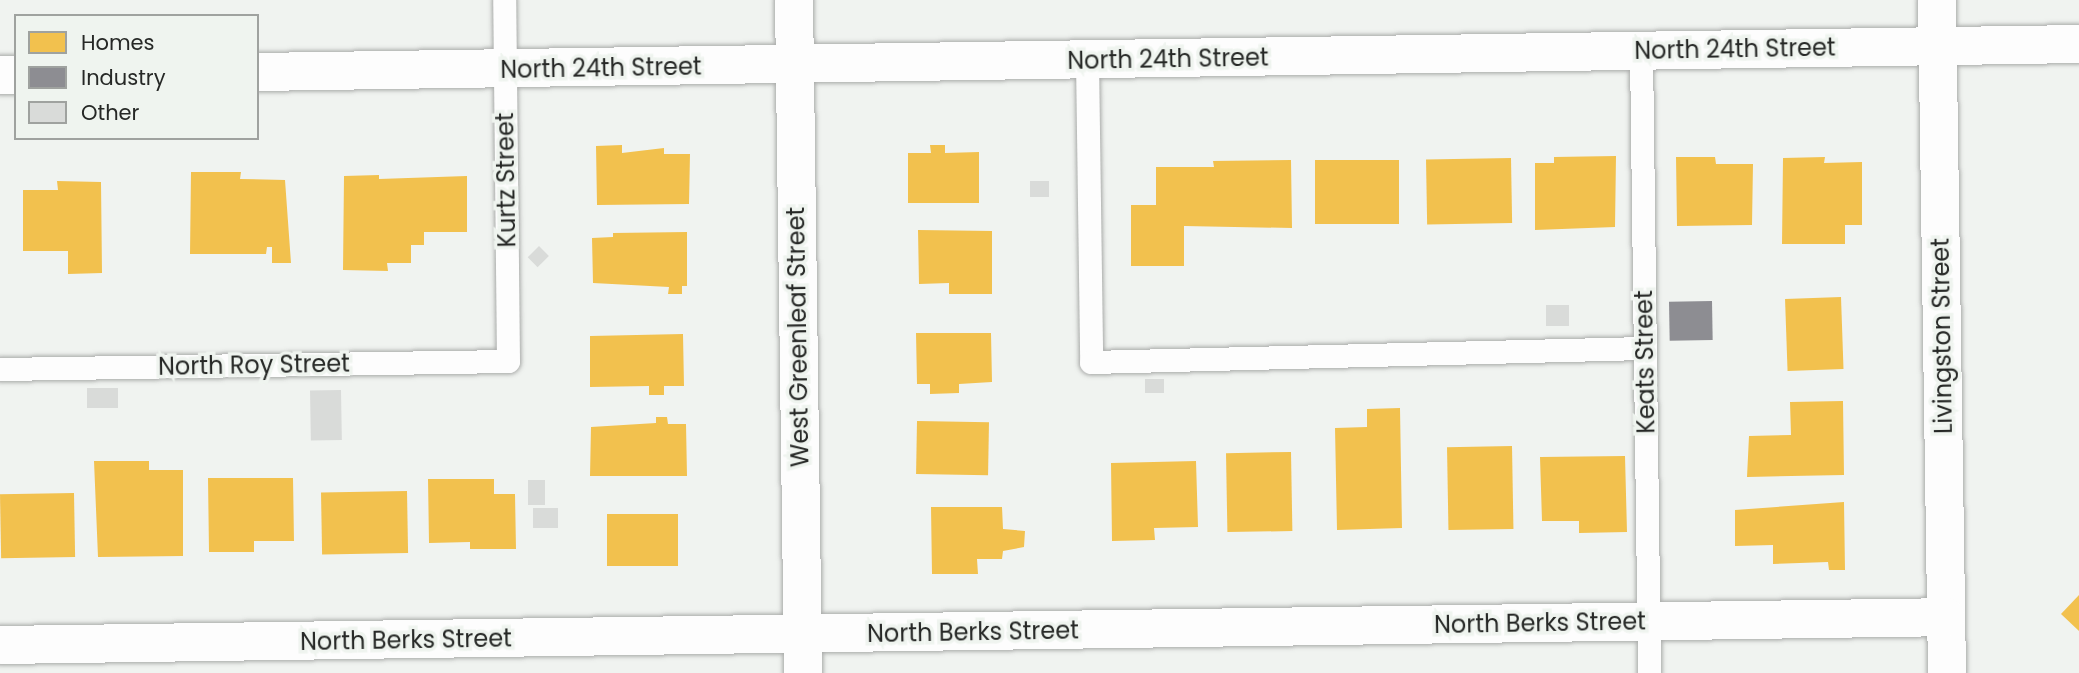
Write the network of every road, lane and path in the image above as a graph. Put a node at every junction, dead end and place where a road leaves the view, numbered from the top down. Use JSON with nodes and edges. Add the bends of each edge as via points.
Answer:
{"nodes":[{"id":1,"x":504,"y":0,"type":"edge"},
{"id":2,"x":794,"y":0,"type":"edge"},
{"id":3,"x":1937,"y":0,"type":"edge"},
{"id":4,"x":2079,"y":44,"type":"edge"},
{"id":5,"x":1938,"y":46,"type":"junction"},
{"id":6,"x":1640,"y":51,"type":"junction"},
{"id":7,"x":1087,"y":60,"type":"junction"},
{"id":8,"x":795,"y":65,"type":"junction"},
{"id":9,"x":505,"y":69,"type":"junction"},
{"id":10,"x":259,"y":72,"type":"edge"},
{"id":11,"x":1645,"y":348,"type":"junction"},
{"id":12,"x":508,"y":361,"type":"joint"},
{"id":13,"x":0,"y":369,"type":"edge"},
{"id":14,"x":1946,"y":617,"type":"junction"},
{"id":15,"x":1648,"y":621,"type":"junction"},
{"id":16,"x":802,"y":635,"type":"junction"},
{"id":17,"x":0,"y":645,"type":"edge"},
{"id":18,"x":803,"y":673,"type":"edge"},
{"id":19,"x":1649,"y":673,"type":"edge"},
{"id":20,"x":1947,"y":673,"type":"edge"}],
"edges":[{"from":1,"to":9,"type":"lane","name":"Kurtz Street"},
{"from":2,"to":8,"type":"street","name":"West Greenleaf Street"},
{"from":3,"to":5,"type":"street","name":"Livingston Street"},
{"from":4,"to":5,"type":"street","name":"North 24th Street"},
{"from":5,"to":6,"type":"street","name":"North 24th Street"},
{"from":5,"to":14,"type":"street","name":"Livingston Street"},
{"from":6,"to":7,"type":"street","name":"North 24th Street"},
{"from":6,"to":11,"type":"lane","name":"Keats Street"},
{"from":7,"to":8,"type":"street","name":"North 24th Street"},
{"from":7,"to":11,"type":"lane","via":[[1091,362]]},
{"from":8,"to":9,"type":"street","name":"North 24th Street"},
{"from":8,"to":16,"type":"street","name":"West Greenleaf Street"},
{"from":9,"to":10,"type":"street","name":"North 24th Street"},
{"from":9,"to":12,"type":"lane","name":"Kurtz Street"},
{"from":11,"to":15,"type":"lane","name":"Keats Street"},
{"from":12,"to":13,"type":"lane","name":"North Roy Street"},
{"from":14,"to":15,"type":"street","name":"North Berks Street"},
{"from":14,"to":20,"type":"street","name":"Livingston Street"},
{"from":15,"to":16,"type":"street","name":"North Berks Street"},
{"from":15,"to":19,"type":"lane","name":"Keats Street"},
{"from":16,"to":17,"type":"street","name":"North Berks Street"},
{"from":16,"to":18,"type":"street","name":"West Greenleaf Street"}]}
